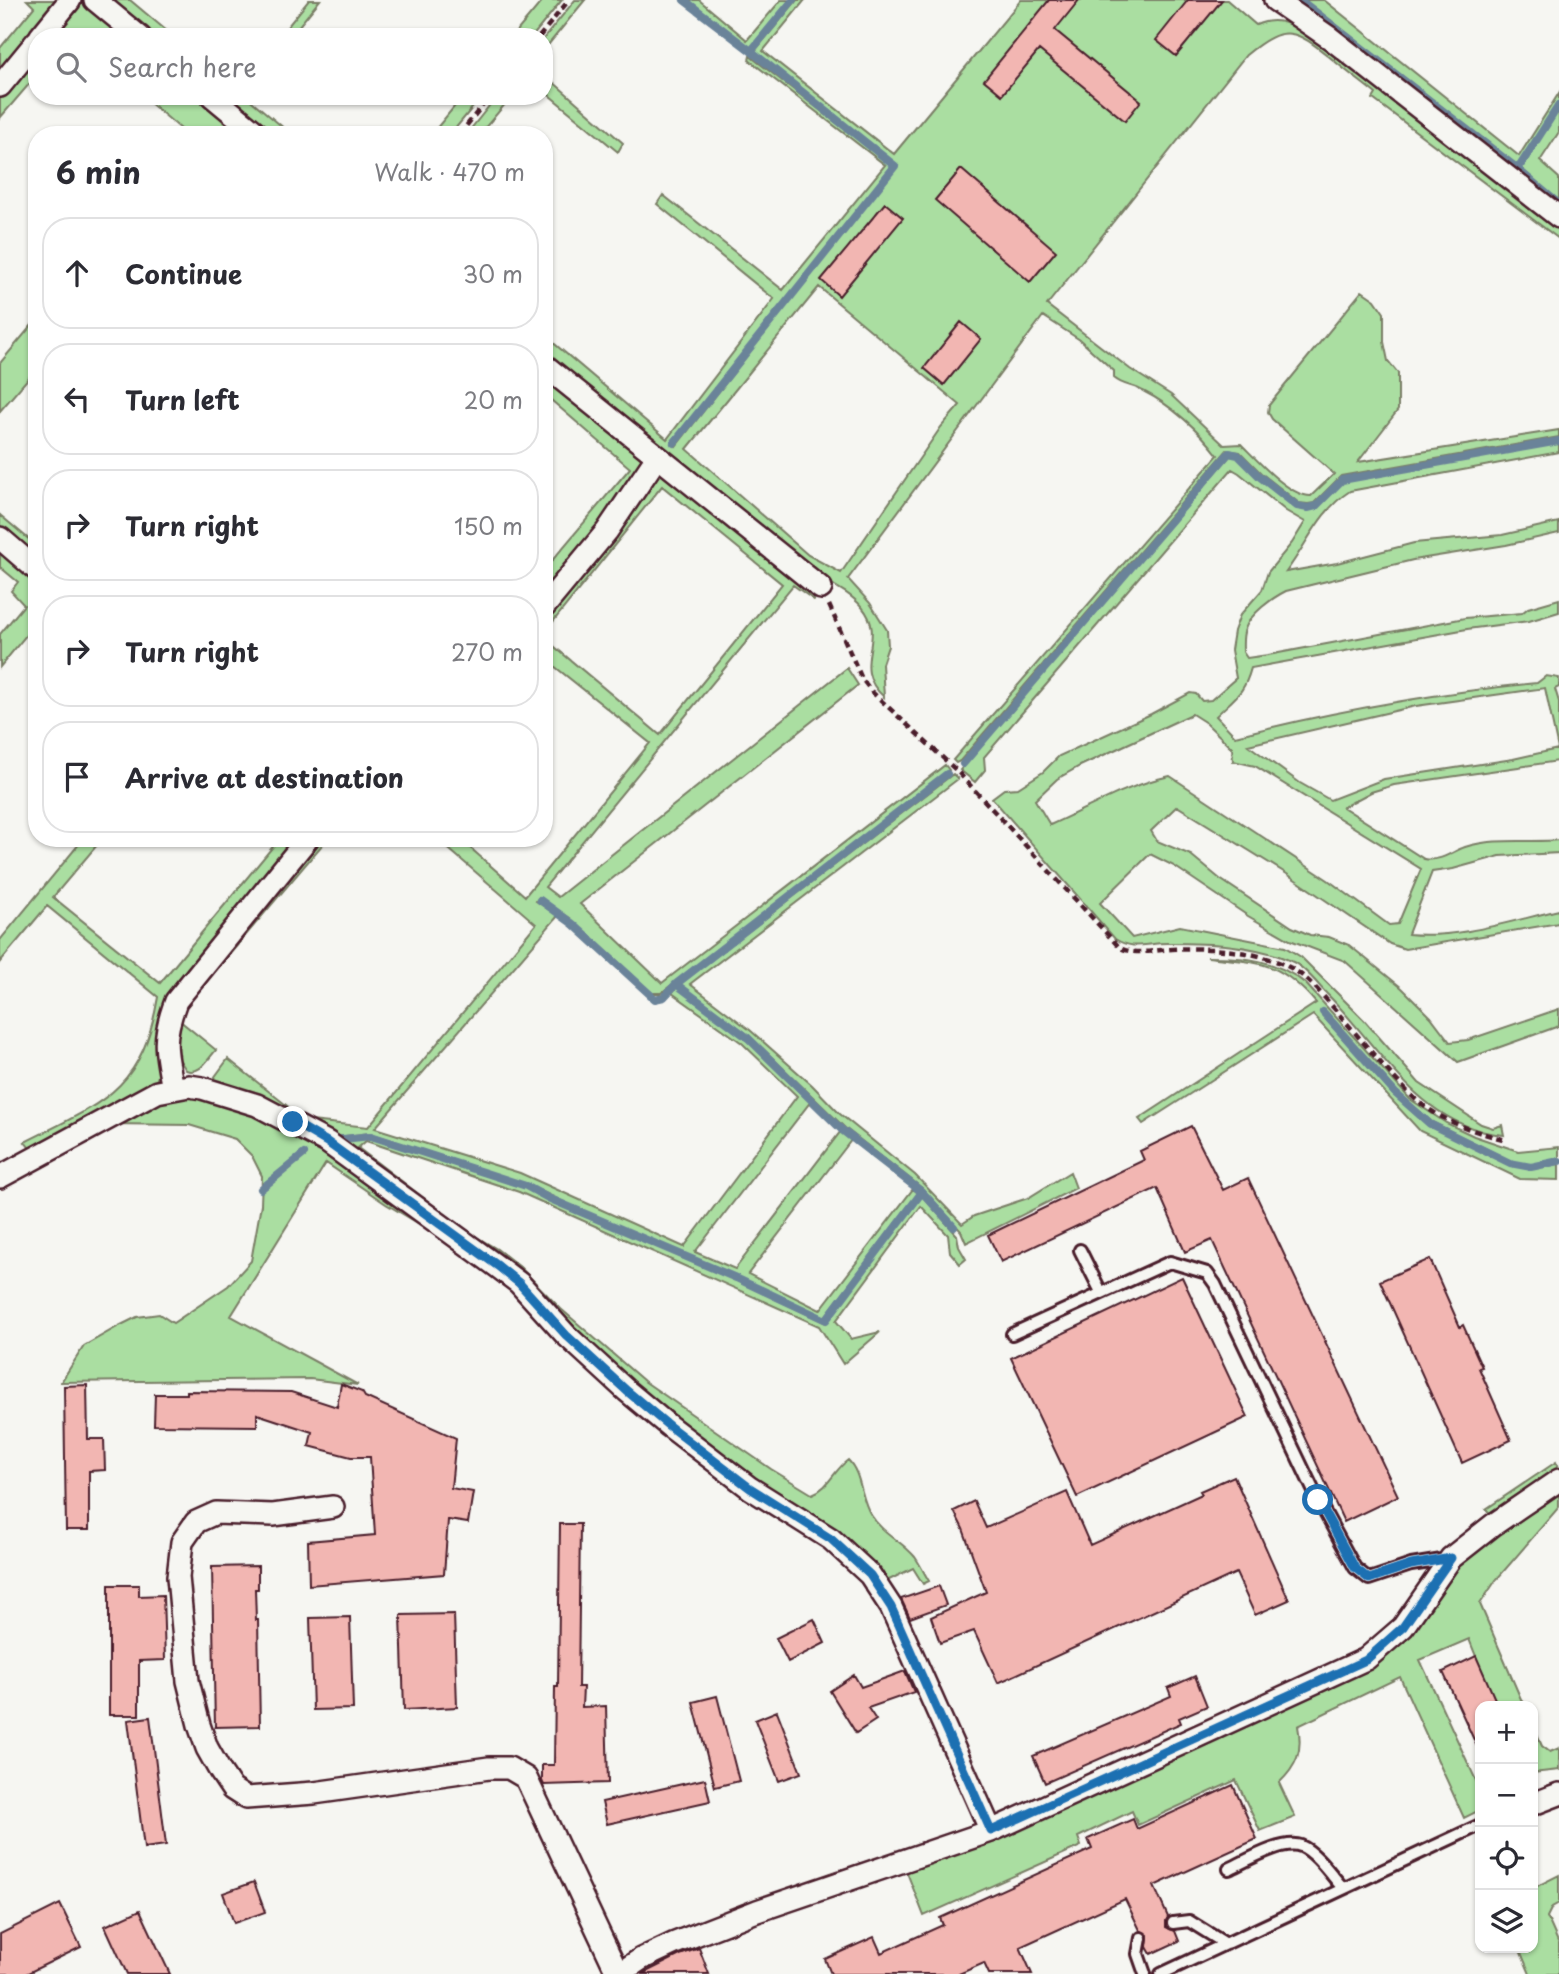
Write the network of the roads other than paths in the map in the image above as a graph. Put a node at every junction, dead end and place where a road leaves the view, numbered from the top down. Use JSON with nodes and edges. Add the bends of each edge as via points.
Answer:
{"nodes":[{"id":1,"x":70,"y":0,"type":"edge"},
{"id":2,"x":95,"y":0,"type":"edge"},
{"id":3,"x":1275,"y":0,"type":"edge"},
{"id":4,"x":47,"y":28,"type":"edge"},
{"id":5,"x":129,"y":28,"type":"edge"},
{"id":6,"x":28,"y":51,"type":"edge"},
{"id":7,"x":0,"y":86,"type":"edge"},
{"id":8,"x":223,"y":105,"type":"edge"},
{"id":9,"x":248,"y":126,"type":"edge"},
{"id":10,"x":1559,"y":217,"type":"edge"},
{"id":11,"x":553,"y":372,"type":"edge"},
{"id":12,"x":657,"y":457,"type":"junction"},
{"id":13,"x":0,"y":538,"type":"edge"},
{"id":14,"x":28,"y":562,"type":"edge"},
{"id":15,"x":821,"y":588,"type":"road end"},
{"id":16,"x":553,"y":596,"type":"edge"},
{"id":17,"x":301,"y":847,"type":"edge"},
{"id":18,"x":173,"y":1088,"type":"junction"},
{"id":19,"x":0,"y":1177,"type":"edge"},
{"id":20,"x":1080,"y":1250,"type":"dead end"},
{"id":21,"x":1101,"y":1292,"type":"junction"},
{"id":22,"x":1012,"y":1335,"type":"dead end"},
{"id":23,"x":1559,"y":1480,"type":"edge"},
{"id":24,"x":333,"y":1507,"type":"dead end"},
{"id":25,"x":1451,"y":1558,"type":"junction"},
{"id":26,"x":1559,"y":1794,"type":"edge"},
{"id":27,"x":1538,"y":1802,"type":"edge"},
{"id":28,"x":1476,"y":1827,"type":"edge"},
{"id":29,"x":991,"y":1831,"type":"junction"},
{"id":30,"x":1229,"y":1869,"type":"dead end"},
{"id":31,"x":1343,"y":1888,"type":"junction"},
{"id":32,"x":1173,"y":1923,"type":"dead end"},
{"id":33,"x":1141,"y":1938,"type":"dead end"},
{"id":34,"x":1226,"y":1944,"type":"junction"},
{"id":35,"x":619,"y":1974,"type":"edge"},
{"id":36,"x":1145,"y":1974,"type":"edge"},
{"id":37,"x":1161,"y":1974,"type":"edge"}],
"edges":[{"from":1,"to":4,"type":"street"},
{"from":2,"to":5,"type":"street"},
{"from":3,"to":10,"type":"street"},
{"from":6,"to":7,"type":"street"},
{"from":8,"to":9,"type":"street"},
{"from":11,"to":12,"type":"street"},
{"from":12,"to":15,"type":"street"},
{"from":12,"to":16,"type":"street","via":[[607,531]]},
{"from":13,"to":14,"type":"street"},
{"from":17,"to":18,"type":"street","via":[[176,1001],[167,1026],[166,1055]]},
{"from":18,"to":19,"type":"street","via":[[156,1092]]},
{"from":18,"to":29,"type":"street","via":[[202,1088],[257,1105],[327,1142],[519,1283],[566,1335],[669,1426],[852,1558],[891,1607]]},
{"from":20,"to":21,"type":"lane"},
{"from":21,"to":22,"type":"lane"},
{"from":21,"to":25,"type":"lane","via":[[1170,1262],[1207,1273],[1355,1568],[1369,1579]]},
{"from":23,"to":25,"type":"street"},
{"from":24,"to":35,"type":"street","via":[[273,1515],[216,1513],[196,1522],[182,1542],[178,1577],[188,1681],[199,1725],[220,1771],[232,1789],[246,1798],[509,1768],[526,1778]]},
{"from":25,"to":29,"type":"street","via":[[1403,1627],[1366,1660]]},
{"from":26,"to":27,"type":"street"},
{"from":28,"to":31,"type":"lane"},
{"from":29,"to":35,"type":"street","via":[[757,1911],[675,1943]]},
{"from":30,"to":31,"type":"lane","via":[[1278,1847],[1299,1845]]},
{"from":31,"to":34,"type":"lane"},
{"from":32,"to":34,"type":"lane","via":[[1189,1921]]},
{"from":33,"to":36,"type":"lane","via":[[1138,1954]]},
{"from":34,"to":37,"type":"lane"}]}
